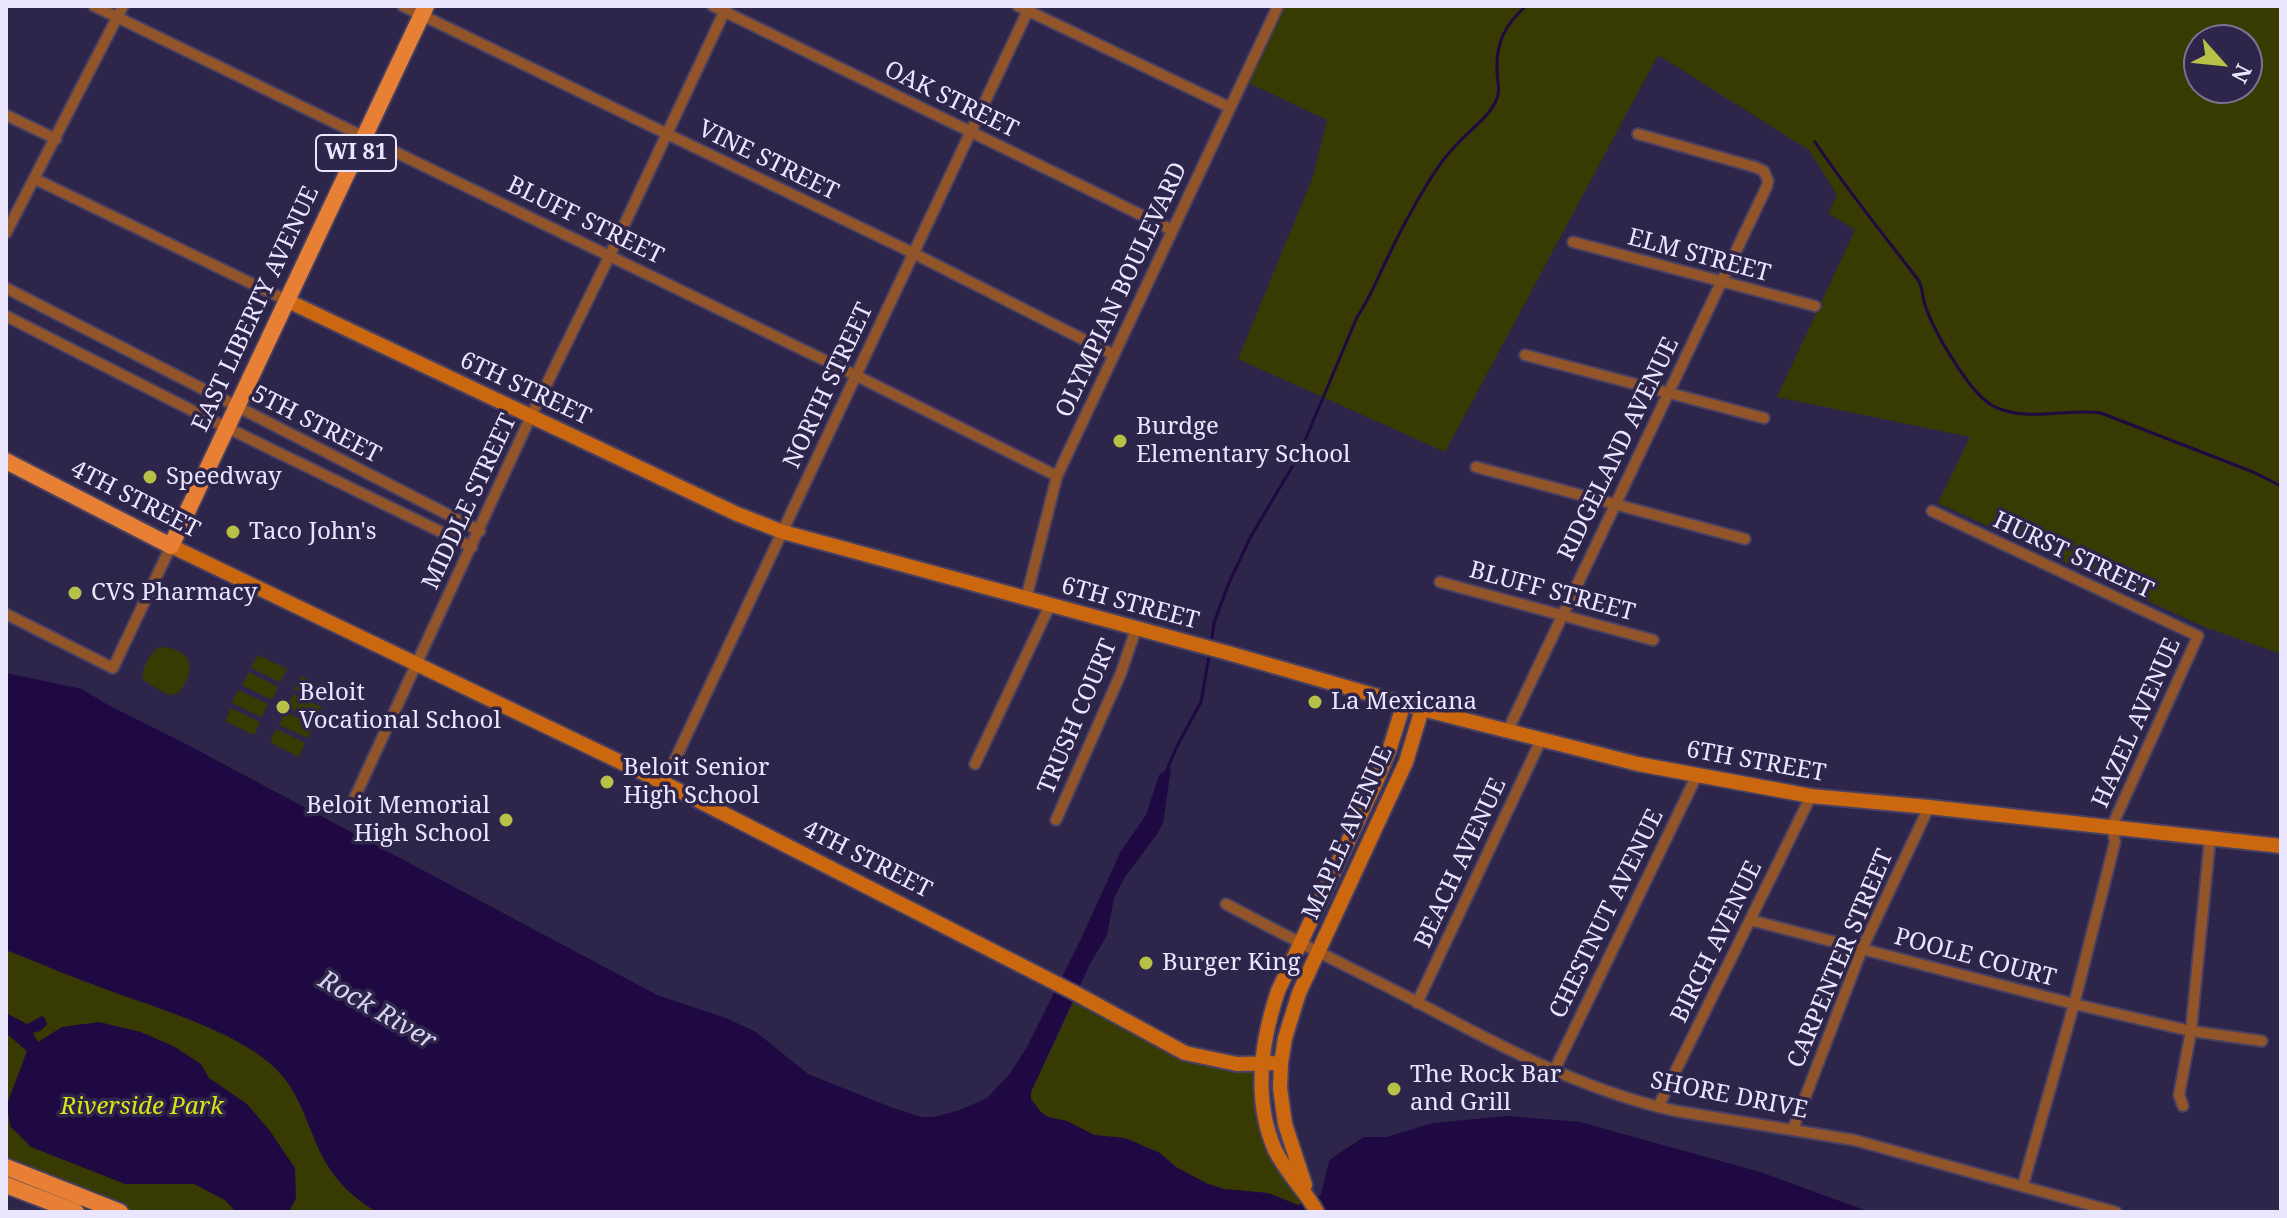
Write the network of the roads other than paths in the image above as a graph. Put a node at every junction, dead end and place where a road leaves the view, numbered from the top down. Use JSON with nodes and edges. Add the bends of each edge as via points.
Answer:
{"nodes":[{"id":1,"x":94,"y":6,"type":"edge"},
{"id":2,"x":123,"y":6,"type":"edge"},
{"id":3,"x":403,"y":6,"type":"edge"},
{"id":4,"x":713,"y":6,"type":"edge"},
{"id":5,"x":1278,"y":6,"type":"edge"},
{"id":6,"x":1025,"y":8,"type":"edge"},
{"id":7,"x":725,"y":9,"type":"edge"},
{"id":8,"x":424,"y":10,"type":"edge"},
{"id":9,"x":117,"y":17,"type":"junction"},
{"id":10,"x":1229,"y":107,"type":"junction"},
{"id":11,"x":6,"y":115,"type":"edge"},
{"id":12,"x":970,"y":132,"type":"junction"},
{"id":13,"x":1638,"y":134,"type":"dead end"},
{"id":14,"x":666,"y":135,"type":"junction"},
{"id":15,"x":364,"y":136,"type":"junction"},
{"id":16,"x":56,"y":139,"type":"junction"},
{"id":17,"x":35,"y":179,"type":"junction"},
{"id":18,"x":1172,"y":230,"type":"junction"},
{"id":19,"x":6,"y":233,"type":"edge"},
{"id":20,"x":1573,"y":242,"type":"dead end"},
{"id":21,"x":913,"y":253,"type":"junction"},
{"id":22,"x":610,"y":255,"type":"junction"},
{"id":23,"x":1721,"y":283,"type":"junction"},
{"id":24,"x":6,"y":288,"type":"edge"},
{"id":25,"x":288,"y":301,"type":"junction"},
{"id":26,"x":1815,"y":306,"type":"dead end"},
{"id":27,"x":6,"y":316,"type":"edge"},
{"id":28,"x":1114,"y":355,"type":"junction"},
{"id":29,"x":1525,"y":355,"type":"dead end"},
{"id":30,"x":855,"y":375,"type":"junction"},
{"id":31,"x":1668,"y":394,"type":"junction"},
{"id":32,"x":237,"y":408,"type":"junction"},
{"id":33,"x":531,"y":416,"type":"junction"},
{"id":34,"x":1764,"y":418,"type":"dead end"},
{"id":35,"x":227,"y":428,"type":"junction"},
{"id":36,"x":6,"y":461,"type":"edge"},
{"id":37,"x":1476,"y":467,"type":"dead end"},
{"id":38,"x":1057,"y":476,"type":"junction"},
{"id":39,"x":1615,"y":506,"type":"junction"},
{"id":40,"x":1932,"y":511,"type":"dead end"},
{"id":41,"x":480,"y":531,"type":"junction"},
{"id":42,"x":783,"y":532,"type":"junction"},
{"id":43,"x":1745,"y":539,"type":"dead end"},
{"id":44,"x":171,"y":546,"type":"junction"},
{"id":45,"x":472,"y":547,"type":"junction"},
{"id":46,"x":1440,"y":582,"type":"dead end"},
{"id":47,"x":1026,"y":599,"type":"junction"},
{"id":48,"x":1050,"y":605,"type":"junction"},
{"id":49,"x":6,"y":614,"type":"edge"},
{"id":50,"x":1562,"y":615,"type":"junction"},
{"id":51,"x":1136,"y":629,"type":"junction"},
{"id":52,"x":2198,"y":636,"type":"joint"},
{"id":53,"x":1653,"y":640,"type":"dead end"},
{"id":54,"x":417,"y":665,"type":"junction"},
{"id":55,"x":1404,"y":703,"type":"junction"},
{"id":56,"x":1422,"y":709,"type":"junction"},
{"id":57,"x":1508,"y":730,"type":"junction"},
{"id":58,"x":1541,"y":740,"type":"junction"},
{"id":59,"x":975,"y":764,"type":"dead end"},
{"id":60,"x":1697,"y":775,"type":"junction"},
{"id":61,"x":664,"y":783,"type":"junction"},
{"id":62,"x":1811,"y":796,"type":"junction"},
{"id":63,"x":354,"y":799,"type":"dead end"},
{"id":64,"x":1929,"y":807,"type":"junction"},
{"id":65,"x":1056,"y":820,"type":"dead end"},
{"id":66,"x":2112,"y":826,"type":"junction"},
{"id":67,"x":2210,"y":839,"type":"junction"},
{"id":68,"x":2281,"y":846,"type":"edge"},
{"id":69,"x":1226,"y":904,"type":"dead end"},
{"id":70,"x":1750,"y":920,"type":"junction"},
{"id":71,"x":1301,"y":944,"type":"junction"},
{"id":72,"x":1862,"y":949,"type":"junction"},
{"id":73,"x":1318,"y":952,"type":"junction"},
{"id":74,"x":1417,"y":1003,"type":"junction"},
{"id":75,"x":2074,"y":1004,"type":"junction"},
{"id":76,"x":2191,"y":1031,"type":"junction"},
{"id":77,"x":2262,"y":1041,"type":"dead end"},
{"id":78,"x":1263,"y":1062,"type":"junction"},
{"id":79,"x":1281,"y":1063,"type":"junction"},
{"id":80,"x":1554,"y":1071,"type":"junction"},
{"id":81,"x":2183,"y":1106,"type":"dead end"},
{"id":82,"x":1658,"y":1107,"type":"junction"},
{"id":83,"x":1793,"y":1129,"type":"junction"},
{"id":84,"x":6,"y":1167,"type":"edge"},
{"id":85,"x":6,"y":1185,"type":"edge"},
{"id":86,"x":2023,"y":1185,"type":"junction"},
{"id":87,"x":1309,"y":1197,"type":"junction"},
{"id":88,"x":76,"y":1212,"type":"edge"},
{"id":89,"x":120,"y":1212,"type":"edge"},
{"id":90,"x":1317,"y":1212,"type":"edge"},
{"id":91,"x":2116,"y":1212,"type":"edge"}],
"edges":[{"from":1,"to":9,"type":"street","name":"BLUFF STREET"},
{"from":2,"to":9,"type":"street"},
{"from":3,"to":8,"type":"street","name":"VINE STREET"},
{"from":4,"to":7,"type":"street","name":"OAK STREET"},
{"from":5,"to":10,"type":"street","name":"OLYMPIAN BOULEVARD"},
{"from":6,"to":10,"type":"street"},
{"from":6,"to":12,"type":"street","name":"NORTH STREET"},
{"from":7,"to":12,"type":"street","name":"OAK STREET"},
{"from":7,"to":14,"type":"street","name":"MIDDLE STREET"},
{"from":8,"to":14,"type":"street","name":"VINE STREET"},
{"from":8,"to":15,"type":"main road","name":"EAST LIBERTY AVENUE","number":"WI 81"},
{"from":9,"to":15,"type":"street","name":"BLUFF STREET"},
{"from":9,"to":16,"type":"street"},
{"from":10,"to":18,"type":"street","name":"OLYMPIAN BOULEVARD"},
{"from":11,"to":16,"type":"street"},
{"from":12,"to":18,"type":"street","name":"OAK STREET"},
{"from":12,"to":21,"type":"street","name":"NORTH STREET"},
{"from":13,"to":23,"type":"street","name":"RIDGELAND AVENUE","via":[[1764,171],[1767,186]]},
{"from":14,"to":21,"type":"street","name":"VINE STREET"},
{"from":14,"to":22,"type":"street","name":"MIDDLE STREET"},
{"from":15,"to":22,"type":"street","name":"BLUFF STREET"},
{"from":15,"to":25,"type":"main road","name":"EAST LIBERTY AVENUE","number":"WI 81"},
{"from":16,"to":17,"type":"street"},
{"from":17,"to":19,"type":"street"},
{"from":17,"to":25,"type":"street","name":"6TH STREET"},
{"from":18,"to":28,"type":"street","name":"OLYMPIAN BOULEVARD"},
{"from":20,"to":23,"type":"street","name":"ELM STREET"},
{"from":21,"to":28,"type":"street","name":"VINE STREET"},
{"from":21,"to":30,"type":"street","name":"NORTH STREET"},
{"from":22,"to":30,"type":"street","name":"BLUFF STREET"},
{"from":22,"to":33,"type":"street","name":"MIDDLE STREET"},
{"from":23,"to":26,"type":"street","name":"ELM STREET"},
{"from":23,"to":31,"type":"street","name":"RIDGELAND AVENUE"},
{"from":24,"to":32,"type":"street","name":"5TH STREET"},
{"from":25,"to":32,"type":"main road","name":"EAST LIBERTY AVENUE","number":"WI 81"},
{"from":25,"to":33,"type":"street","name":"6TH STREET"},
{"from":27,"to":35,"type":"street","name":"5TH STREET"},
{"from":28,"to":38,"type":"street","name":"OLYMPIAN BOULEVARD"},
{"from":29,"to":31,"type":"street"},
{"from":30,"to":38,"type":"street","name":"BLUFF STREET"},
{"from":30,"to":42,"type":"street","name":"NORTH STREET"},
{"from":31,"to":34,"type":"street"},
{"from":31,"to":39,"type":"street","name":"RIDGELAND AVENUE"},
{"from":32,"to":35,"type":"main road","name":"EAST LIBERTY AVENUE","number":"WI 81"},
{"from":32,"to":41,"type":"street","name":"5TH STREET"},
{"from":33,"to":41,"type":"street","name":"MIDDLE STREET"},
{"from":33,"to":42,"type":"street","name":"6TH STREET"},
{"from":35,"to":44,"type":"main road","name":"EAST LIBERTY AVENUE","number":"WI 81"},
{"from":35,"to":45,"type":"street","name":"5TH STREET"},
{"from":36,"to":44,"type":"main road","name":"4TH STREET"},
{"from":37,"to":39,"type":"street"},
{"from":38,"to":47,"type":"street","name":"OLYMPIAN BOULEVARD"},
{"from":39,"to":43,"type":"street"},
{"from":39,"to":50,"type":"street","name":"RIDGELAND AVENUE"},
{"from":40,"to":52,"type":"street","name":"HURST STREET"},
{"from":41,"to":45,"type":"street","name":"MIDDLE STREET"},
{"from":42,"to":47,"type":"street","name":"6TH STREET"},
{"from":42,"to":61,"type":"street","name":"NORTH STREET"},
{"from":44,"to":49,"type":"street","via":[[113,668]]},
{"from":44,"to":54,"type":"street","name":"4TH STREET"},
{"from":45,"to":54,"type":"street","name":"MIDDLE STREET"},
{"from":46,"to":50,"type":"street","name":"BLUFF STREET"},
{"from":47,"to":48,"type":"street","name":"6TH STREET"},
{"from":48,"to":51,"type":"street","name":"6TH STREET"},
{"from":48,"to":59,"type":"street"},
{"from":50,"to":53,"type":"street","name":"BLUFF STREET"},
{"from":50,"to":57,"type":"street","name":"RIDGELAND AVENUE"},
{"from":51,"to":55,"type":"street","name":"6TH STREET"},
{"from":51,"to":65,"type":"street","name":"TRUSH COURT"},
{"from":52,"to":66,"type":"street","name":"HAZEL AVENUE"},
{"from":54,"to":61,"type":"street","name":"4TH STREET"},
{"from":54,"to":63,"type":"street","name":"MIDDLE STREET"},
{"from":55,"to":56,"type":"street","name":"6TH STREET"},
{"from":55,"to":71,"type":"street","name":"MAPLE AVENUE","via":[[1389,751]]},
{"from":56,"to":57,"type":"street","name":"6TH STREET"},
{"from":56,"to":73,"type":"street","name":"MAPLE AVENUE","via":[[1396,786]]},
{"from":57,"to":58,"type":"street","name":"6TH STREET"},
{"from":58,"to":60,"type":"street","name":"6TH STREET"},
{"from":58,"to":74,"type":"street","name":"BEACH AVENUE"},
{"from":60,"to":62,"type":"street","name":"6TH STREET"},
{"from":60,"to":80,"type":"street","name":"CHESTNUT AVENUE"},
{"from":61,"to":78,"type":"street","name":"4TH STREET","via":[[1185,1053],[1237,1064]]},
{"from":62,"to":64,"type":"street","name":"6TH STREET"},
{"from":62,"to":70,"type":"street","name":"BIRCH AVENUE"},
{"from":64,"to":66,"type":"street","name":"6TH STREET"},
{"from":64,"to":72,"type":"street","name":"CARPENTER STREET"},
{"from":66,"to":67,"type":"street","name":"6TH STREET"},
{"from":66,"to":75,"type":"street","via":[[2115,842]]},
{"from":67,"to":68,"type":"street","name":"6TH STREET"},
{"from":67,"to":76,"type":"street"},
{"from":69,"to":71,"type":"street","name":"SHORE DRIVE"},
{"from":70,"to":72,"type":"street","name":"POOLE COURT"},
{"from":70,"to":82,"type":"street","name":"BIRCH AVENUE"},
{"from":71,"to":73,"type":"street","name":"SHORE DRIVE"},
{"from":71,"to":78,"type":"street","name":"MAPLE AVENUE","via":[[1267,1024]]},
{"from":72,"to":75,"type":"street","name":"POOLE COURT"},
{"from":72,"to":83,"type":"street","name":"CARPENTER STREET"},
{"from":73,"to":74,"type":"street","name":"SHORE DRIVE"},
{"from":73,"to":79,"type":"street","name":"MAPLE AVENUE","via":[[1293,1010]]},
{"from":74,"to":80,"type":"street","name":"SHORE DRIVE"},
{"from":75,"to":76,"type":"street","name":"POOLE COURT"},
{"from":75,"to":86,"type":"street"},
{"from":76,"to":77,"type":"street","name":"POOLE COURT"},
{"from":76,"to":81,"type":"street","via":[[2179,1095]]},
{"from":78,"to":79,"type":"street","name":"4TH STREET"},
{"from":78,"to":87,"type":"street","name":"MAPLE AVENUE","via":[[1261,1101],[1275,1150]]},
{"from":79,"to":87,"type":"street","name":"MAPLE AVENUE","via":[[1285,1124]]},
{"from":80,"to":82,"type":"street","name":"SHORE DRIVE"},
{"from":82,"to":83,"type":"street","name":"SHORE DRIVE"},
{"from":83,"to":86,"type":"street","name":"SHORE DRIVE"},
{"from":84,"to":89,"type":"main road"},
{"from":85,"to":88,"type":"main road"},
{"from":86,"to":91,"type":"street","name":"SHORE DRIVE"},
{"from":87,"to":90,"type":"street"}]}
